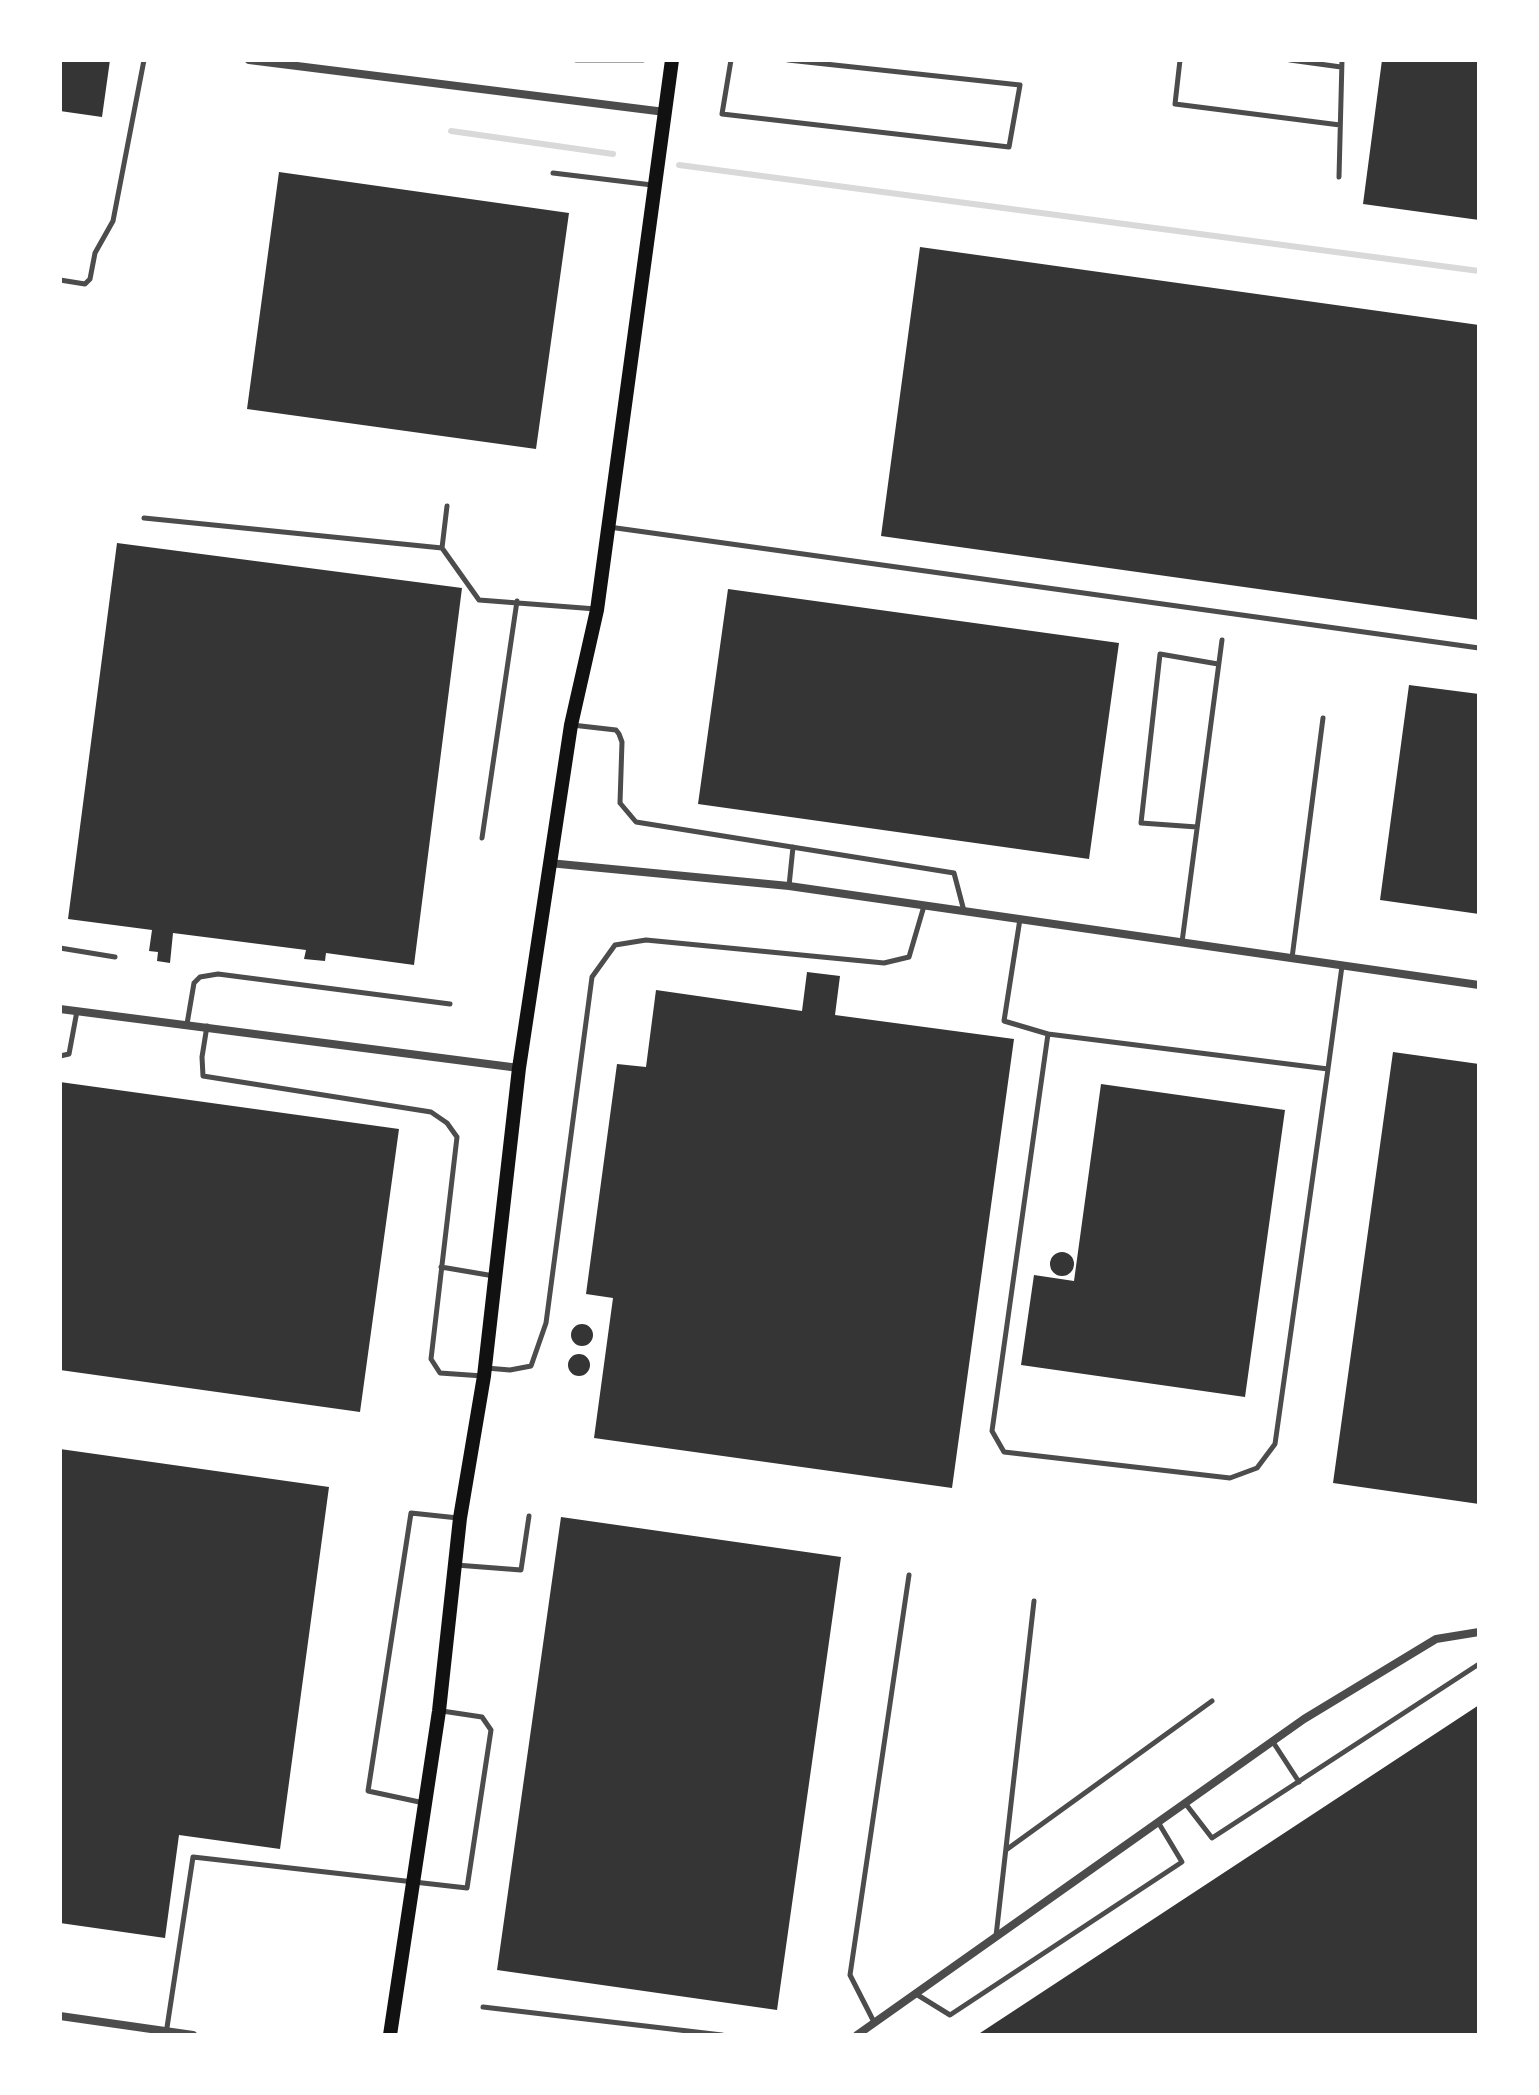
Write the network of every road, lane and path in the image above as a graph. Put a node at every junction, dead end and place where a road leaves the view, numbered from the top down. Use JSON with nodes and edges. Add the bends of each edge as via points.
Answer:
{"nodes":[{"id":1,"x":144,"y":60,"type":"edge"},
{"id":2,"x":249,"y":60,"type":"edge"},
{"id":3,"x":576,"y":60,"type":"edge"},
{"id":4,"x":643,"y":60,"type":"edge"},
{"id":5,"x":672,"y":60,"type":"edge"},
{"id":6,"x":731,"y":60,"type":"edge"},
{"id":7,"x":788,"y":60,"type":"edge"},
{"id":8,"x":1180,"y":60,"type":"edge"},
{"id":9,"x":1290,"y":60,"type":"edge"},
{"id":10,"x":1342,"y":64,"type":"edge"},
{"id":11,"x":665,"y":112,"type":"junction"},
{"id":12,"x":1340,"y":125,"type":"junction"},
{"id":13,"x":553,"y":173,"type":"dead end"},
{"id":14,"x":1339,"y":177,"type":"dead end"},
{"id":15,"x":654,"y":186,"type":"junction"},
{"id":16,"x":60,"y":280,"type":"edge"},
{"id":17,"x":447,"y":506,"type":"dead end"},
{"id":18,"x":144,"y":518,"type":"dead end"},
{"id":19,"x":608,"y":527,"type":"junction"},
{"id":20,"x":442,"y":548,"type":"junction"},
{"id":21,"x":517,"y":601,"type":"junction"},
{"id":22,"x":597,"y":610,"type":"junction"},
{"id":23,"x":1222,"y":640,"type":"dead end"},
{"id":24,"x":1479,"y":648,"type":"edge"},
{"id":25,"x":1218,"y":664,"type":"junction"},
{"id":26,"x":1323,"y":718,"type":"dead end"},
{"id":27,"x":571,"y":725,"type":"junction"},
{"id":28,"x":1197,"y":827,"type":"junction"},
{"id":29,"x":482,"y":838,"type":"dead end"},
{"id":30,"x":793,"y":847,"type":"junction"},
{"id":31,"x":549,"y":863,"type":"junction"},
{"id":32,"x":789,"y":886,"type":"junction"},
{"id":33,"x":925,"y":905,"type":"junction"},
{"id":34,"x":964,"y":911,"type":"junction"},
{"id":35,"x":1020,"y":919,"type":"junction"},
{"id":36,"x":1182,"y":942,"type":"junction"},
{"id":37,"x":60,"y":948,"type":"edge"},
{"id":38,"x":115,"y":957,"type":"dead end"},
{"id":39,"x":1292,"y":958,"type":"junction"},
{"id":40,"x":1342,"y":965,"type":"junction"},
{"id":41,"x":1479,"y":985,"type":"edge"},
{"id":42,"x":450,"y":1004,"type":"dead end"},
{"id":43,"x":60,"y":1009,"type":"edge"},
{"id":44,"x":77,"y":1011,"type":"junction"},
{"id":45,"x":187,"y":1024,"type":"junction"},
{"id":46,"x":207,"y":1026,"type":"junction"},
{"id":47,"x":1048,"y":1034,"type":"junction"},
{"id":48,"x":60,"y":1056,"type":"edge"},
{"id":49,"x":519,"y":1068,"type":"junction"},
{"id":50,"x":1328,"y":1069,"type":"junction"},
{"id":51,"x":441,"y":1267,"type":"junction"},
{"id":52,"x":495,"y":1276,"type":"junction"},
{"id":53,"x":484,"y":1372,"type":"junction"},
{"id":54,"x":529,"y":1516,"type":"dead end"},
{"id":55,"x":460,"y":1518,"type":"junction"},
{"id":56,"x":455,"y":1565,"type":"junction"},
{"id":57,"x":909,"y":1575,"type":"dead end"},
{"id":58,"x":1034,"y":1601,"type":"dead end"},
{"id":59,"x":1479,"y":1632,"type":"edge"},
{"id":60,"x":1479,"y":1664,"type":"edge"},
{"id":61,"x":1212,"y":1701,"type":"dead end"},
{"id":62,"x":439,"y":1711,"type":"junction"},
{"id":63,"x":1273,"y":1741,"type":"junction"},
{"id":64,"x":1299,"y":1782,"type":"junction"},
{"id":65,"x":425,"y":1803,"type":"junction"},
{"id":66,"x":1185,"y":1803,"type":"junction"},
{"id":67,"x":1158,"y":1822,"type":"junction"},
{"id":68,"x":1005,"y":1850,"type":"junction"},
{"id":69,"x":413,"y":1883,"type":"junction"},
{"id":70,"x":996,"y":1937,"type":"junction"},
{"id":71,"x":915,"y":1994,"type":"junction"},
{"id":72,"x":483,"y":2007,"type":"dead end"},
{"id":73,"x":60,"y":2016,"type":"edge"},
{"id":74,"x":875,"y":2023,"type":"junction"},
{"id":75,"x":166,"y":2033,"type":"edge"},
{"id":76,"x":193,"y":2035,"type":"edge"},
{"id":77,"x":390,"y":2035,"type":"edge"},
{"id":78,"x":722,"y":2035,"type":"edge"},
{"id":79,"x":857,"y":2035,"type":"edge"}],
"edges":[{"from":1,"to":16,"type":"lane","via":[[113,221],[95,253],[90,279],[85,284]]},
{"from":2,"to":11,"type":"street"},
{"from":3,"to":4,"type":"lane"},
{"from":5,"to":11,"type":"main road"},
{"from":6,"to":7,"type":"lane","via":[[722,114],[1009,147],[1020,85]]},
{"from":8,"to":12,"type":"lane","via":[[1175,104]]},
{"from":9,"to":10,"type":"lane"},
{"from":10,"to":12,"type":"lane"},
{"from":11,"to":15,"type":"main road"},
{"from":12,"to":14,"type":"lane"},
{"from":13,"to":15,"type":"lane"},
{"from":15,"to":19,"type":"main road"},
{"from":17,"to":20,"type":"lane"},
{"from":18,"to":20,"type":"lane"},
{"from":19,"to":22,"type":"main road"},
{"from":19,"to":24,"type":"lane"},
{"from":20,"to":21,"type":"lane","via":[[479,600]]},
{"from":21,"to":22,"type":"lane"},
{"from":21,"to":29,"type":"lane"},
{"from":22,"to":27,"type":"main road"},
{"from":23,"to":25,"type":"lane"},
{"from":25,"to":28,"type":"lane"},
{"from":25,"to":28,"type":"lane","via":[[1160,654],[1141,823]]},
{"from":26,"to":39,"type":"lane"},
{"from":27,"to":30,"type":"lane","via":[[619,734],[620,803],[636,822]]},
{"from":27,"to":31,"type":"main road"},
{"from":28,"to":36,"type":"lane"},
{"from":30,"to":32,"type":"lane"},
{"from":30,"to":34,"type":"lane","via":[[954,873]]},
{"from":31,"to":32,"type":"street"},
{"from":31,"to":49,"type":"main road"},
{"from":32,"to":33,"type":"street"},
{"from":33,"to":34,"type":"street"},
{"from":33,"to":53,"type":"lane","via":[[909,957],[884,963],[646,940],[615,945],[592,977],[546,1323],[531,1366]]},
{"from":34,"to":35,"type":"street"},
{"from":35,"to":36,"type":"street"},
{"from":35,"to":47,"type":"lane","via":[[1004,1021]]},
{"from":36,"to":39,"type":"street"},
{"from":37,"to":38,"type":"lane"},
{"from":39,"to":40,"type":"street"},
{"from":40,"to":41,"type":"street"},
{"from":40,"to":50,"type":"lane"},
{"from":42,"to":45,"type":"lane","via":[[218,974],[194,983]]},
{"from":43,"to":44,"type":"street"},
{"from":44,"to":45,"type":"street"},
{"from":44,"to":48,"type":"lane","via":[[69,1054]]},
{"from":45,"to":46,"type":"street"},
{"from":46,"to":49,"type":"street"},
{"from":46,"to":51,"type":"lane","via":[[203,1076],[431,1112],[457,1137]]},
{"from":47,"to":50,"type":"lane"},
{"from":47,"to":50,"type":"lane","via":[[992,1431],[1004,1452],[1230,1478],[1257,1468],[1275,1444]]},
{"from":49,"to":52,"type":"main road"},
{"from":51,"to":52,"type":"lane"},
{"from":51,"to":53,"type":"lane","via":[[431,1359],[440,1373]]},
{"from":52,"to":53,"type":"main road"},
{"from":53,"to":55,"type":"main road"},
{"from":54,"to":56,"type":"lane","via":[[521,1570]]},
{"from":55,"to":56,"type":"main road"},
{"from":55,"to":65,"type":"lane","via":[[411,1513],[368,1791]]},
{"from":56,"to":62,"type":"main road"},
{"from":57,"to":74,"type":"lane","via":[[850,1975]]},
{"from":58,"to":68,"type":"lane"},
{"from":59,"to":63,"type":"street","via":[[1436,1639]]},
{"from":60,"to":64,"type":"lane"},
{"from":61,"to":68,"type":"lane"},
{"from":62,"to":65,"type":"main road"},
{"from":62,"to":69,"type":"lane","via":[[482,1717],[491,1730],[467,1888]]},
{"from":63,"to":64,"type":"lane"},
{"from":63,"to":66,"type":"street"},
{"from":64,"to":66,"type":"lane","via":[[1212,1838]]},
{"from":65,"to":69,"type":"main road"},
{"from":66,"to":67,"type":"street"},
{"from":67,"to":70,"type":"street"},
{"from":67,"to":71,"type":"lane","via":[[1182,1862],[950,2015]]},
{"from":68,"to":70,"type":"lane"},
{"from":69,"to":75,"type":"lane","via":[[193,1857]]},
{"from":69,"to":77,"type":"main road"},
{"from":70,"to":71,"type":"street"},
{"from":71,"to":74,"type":"street"},
{"from":72,"to":78,"type":"lane"},
{"from":73,"to":75,"type":"street"},
{"from":74,"to":79,"type":"street"},
{"from":75,"to":76,"type":"street"}]}
